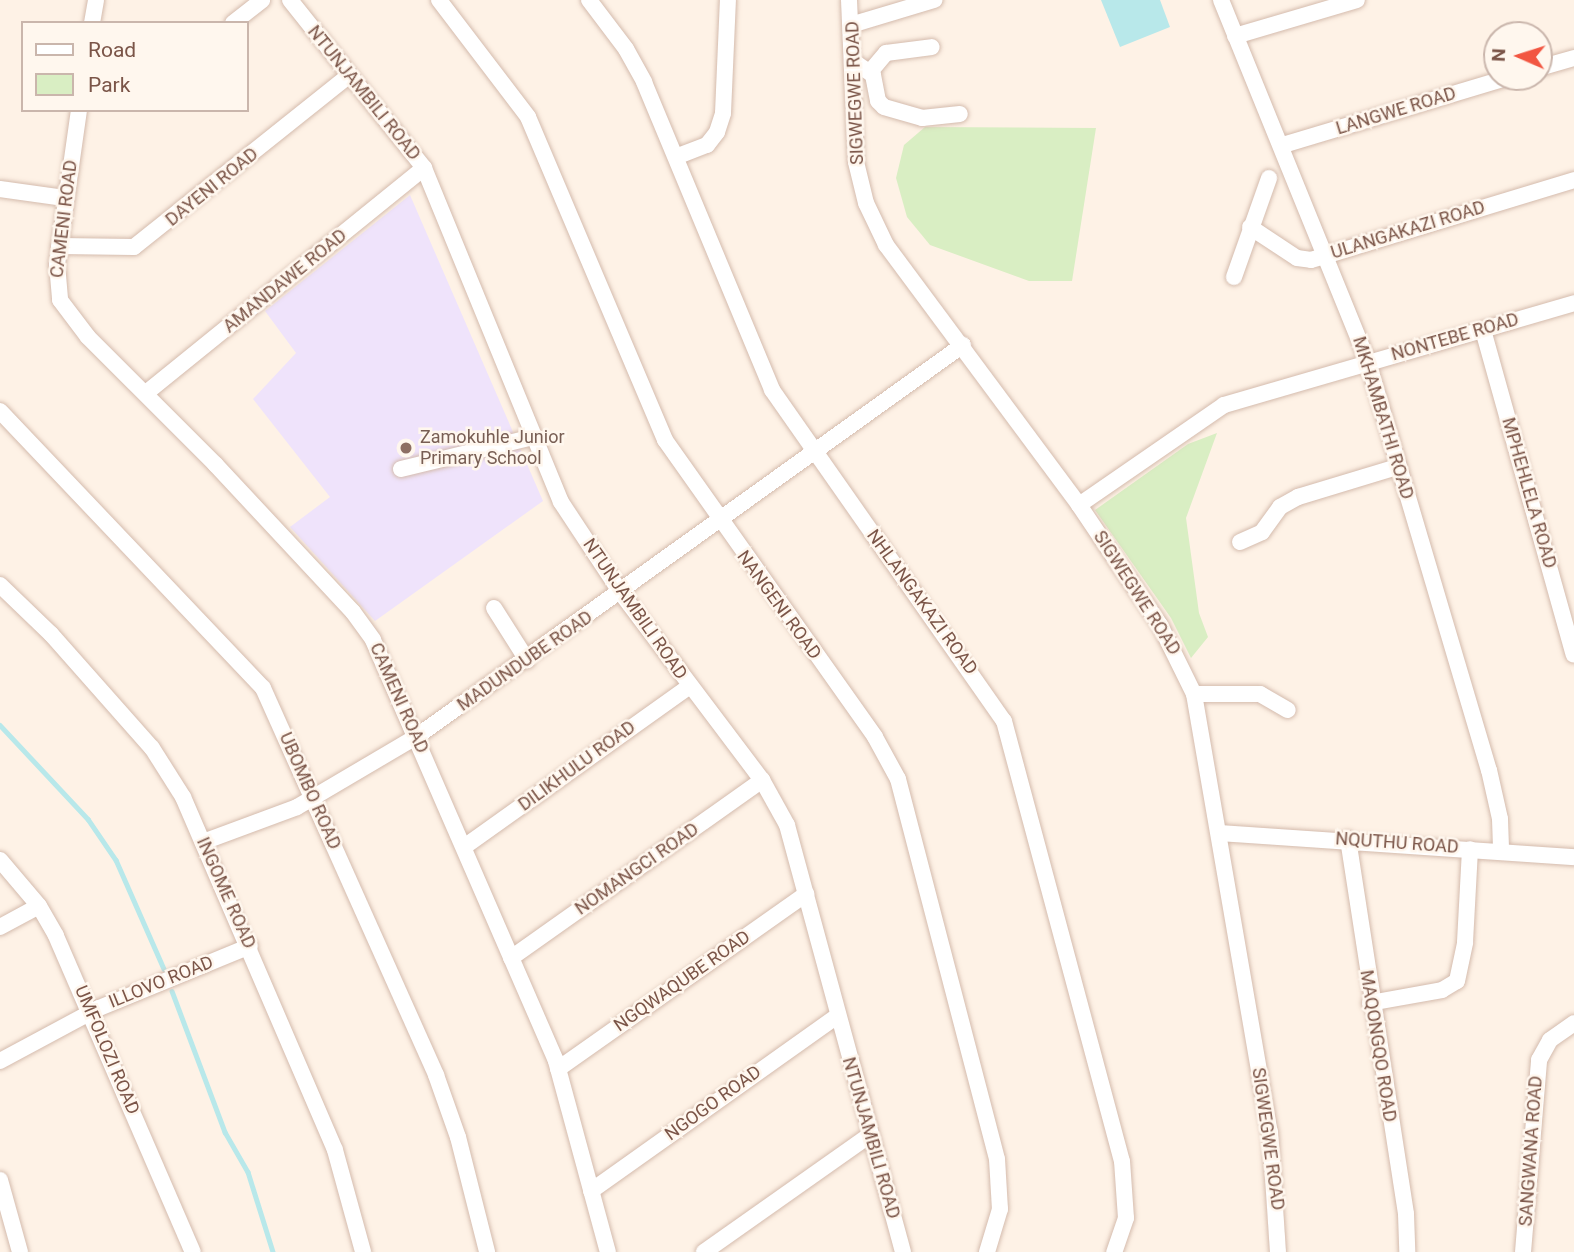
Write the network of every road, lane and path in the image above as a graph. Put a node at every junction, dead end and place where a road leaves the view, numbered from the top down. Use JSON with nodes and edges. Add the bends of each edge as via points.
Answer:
{"nodes":[{"id":1,"x":96,"y":0,"type":"edge"},
{"id":2,"x":262,"y":0,"type":"edge"},
{"id":3,"x":290,"y":0,"type":"edge"},
{"id":4,"x":439,"y":0,"type":"edge"},
{"id":5,"x":589,"y":0,"type":"edge"},
{"id":6,"x":728,"y":0,"type":"edge"},
{"id":7,"x":849,"y":0,"type":"edge"},
{"id":8,"x":934,"y":0,"type":"edge"},
{"id":9,"x":1221,"y":0,"type":"edge"},
{"id":10,"x":1357,"y":0,"type":"edge"},
{"id":11,"x":92,"y":21,"type":"edge"},
{"id":12,"x":236,"y":21,"type":"edge"},
{"id":13,"x":854,"y":24,"type":"junction"},
{"id":14,"x":1235,"y":36,"type":"junction"},
{"id":15,"x":932,"y":47,"type":"dead end"},
{"id":16,"x":1574,"y":58,"type":"edge"},
{"id":17,"x":854,"y":62,"type":"junction"},
{"id":18,"x":1553,"y":64,"type":"edge"},
{"id":19,"x":870,"y":72,"type":"junction"},
{"id":20,"x":347,"y":77,"type":"junction"},
{"id":21,"x":1483,"y":85,"type":"edge"},
{"id":22,"x":79,"y":112,"type":"edge"},
{"id":23,"x":960,"y":114,"type":"dead end"},
{"id":24,"x":1283,"y":145,"type":"junction"},
{"id":25,"x":678,"y":156,"type":"junction"},
{"id":26,"x":425,"y":168,"type":"junction"},
{"id":27,"x":1269,"y":178,"type":"dead end"},
{"id":28,"x":1574,"y":180,"type":"edge"},
{"id":29,"x":0,"y":189,"type":"edge"},
{"id":30,"x":64,"y":198,"type":"junction"},
{"id":31,"x":1250,"y":227,"type":"junction"},
{"id":32,"x":60,"y":246,"type":"junction"},
{"id":33,"x":1327,"y":254,"type":"junction"},
{"id":34,"x":1234,"y":277,"type":"dead end"},
{"id":35,"x":1574,"y":303,"type":"edge"},
{"id":36,"x":1483,"y":330,"type":"junction"},
{"id":37,"x":963,"y":345,"type":"junction"},
{"id":38,"x":1368,"y":362,"type":"junction"},
{"id":39,"x":146,"y":393,"type":"junction"},
{"id":40,"x":0,"y":411,"type":"edge"},
{"id":41,"x":533,"y":437,"type":"junction"},
{"id":42,"x":816,"y":454,"type":"junction"},
{"id":43,"x":1397,"y":467,"type":"junction"},
{"id":44,"x":401,"y":469,"type":"dead end"},
{"id":45,"x":1079,"y":505,"type":"junction"},
{"id":46,"x":718,"y":522,"type":"junction"},
{"id":47,"x":1240,"y":542,"type":"dead end"},
{"id":48,"x":0,"y":585,"type":"edge"},
{"id":49,"x":621,"y":593,"type":"junction"},
{"id":50,"x":494,"y":608,"type":"dead end"},
{"id":51,"x":1574,"y":655,"type":"edge"},
{"id":52,"x":527,"y":660,"type":"junction"},
{"id":53,"x":690,"y":685,"type":"junction"},
{"id":54,"x":1194,"y":694,"type":"junction"},
{"id":55,"x":1288,"y":710,"type":"dead end"},
{"id":56,"x":416,"y":737,"type":"junction"},
{"id":57,"x":762,"y":780,"type":"junction"},
{"id":58,"x":313,"y":798,"type":"junction"},
{"id":59,"x":1220,"y":833,"type":"junction"},
{"id":60,"x":1348,"y":839,"type":"junction"},
{"id":61,"x":203,"y":842,"type":"junction"},
{"id":62,"x":464,"y":847,"type":"junction"},
{"id":63,"x":1470,"y":849,"type":"junction"},
{"id":64,"x":1501,"y":851,"type":"junction"},
{"id":65,"x":1574,"y":857,"type":"edge"},
{"id":66,"x":0,"y":860,"type":"edge"},
{"id":67,"x":806,"y":894,"type":"junction"},
{"id":68,"x":39,"y":906,"type":"junction"},
{"id":69,"x":0,"y":927,"type":"edge"},
{"id":70,"x":250,"y":946,"type":"junction"},
{"id":71,"x":512,"y":958,"type":"junction"},
{"id":72,"x":1370,"y":1003,"type":"junction"},
{"id":73,"x":92,"y":1012,"type":"junction"},
{"id":74,"x":837,"y":1016,"type":"junction"},
{"id":75,"x":1574,"y":1023,"type":"edge"},
{"id":76,"x":0,"y":1061,"type":"edge"},
{"id":77,"x":558,"y":1069,"type":"junction"},
{"id":78,"x":870,"y":1135,"type":"junction"},
{"id":79,"x":0,"y":1180,"type":"edge"},
{"id":80,"x":591,"y":1191,"type":"junction"},
{"id":81,"x":20,"y":1252,"type":"edge"},
{"id":82,"x":193,"y":1252,"type":"edge"},
{"id":83,"x":363,"y":1252,"type":"edge"},
{"id":84,"x":487,"y":1252,"type":"edge"},
{"id":85,"x":608,"y":1252,"type":"edge"},
{"id":86,"x":704,"y":1252,"type":"edge"},
{"id":87,"x":903,"y":1252,"type":"edge"},
{"id":88,"x":987,"y":1252,"type":"edge"},
{"id":89,"x":1114,"y":1252,"type":"edge"},
{"id":90,"x":1278,"y":1252,"type":"edge"},
{"id":91,"x":1407,"y":1252,"type":"edge"},
{"id":92,"x":1523,"y":1252,"type":"edge"}],
"edges":[{"from":1,"to":11,"type":"street"},
{"from":2,"to":12,"type":"street"},
{"from":3,"to":20,"type":"street","name":"NTUNJAMBILI ROAD"},
{"from":4,"to":46,"type":"street","name":"NANGENI ROAD","via":[[528,117],[652,416]]},
{"from":5,"to":25,"type":"street","name":"NHLANGAKAZI ROAD","via":[[626,49]]},
{"from":6,"to":25,"type":"street","via":[[723,113],[717,132],[707,145]]},
{"from":7,"to":13,"type":"street","name":"SIGWEGWE ROAD"},
{"from":8,"to":13,"type":"street"},
{"from":9,"to":14,"type":"street","name":"MKHAMBATHI ROAD"},
{"from":10,"to":14,"type":"street"},
{"from":13,"to":17,"type":"street","name":"SIGWEGWE ROAD"},
{"from":14,"to":24,"type":"street","name":"MKHAMBATHI ROAD"},
{"from":15,"to":19,"type":"street","via":[[886,53]]},
{"from":16,"to":18,"type":"street"},
{"from":17,"to":19,"type":"street"},
{"from":17,"to":37,"type":"street","name":"SIGWEGWE ROAD","via":[[856,162],[866,203],[886,245]]},
{"from":19,"to":23,"type":"street","via":[[884,107],[922,118]]},
{"from":20,"to":26,"type":"street","name":"NTUNJAMBILI ROAD"},
{"from":20,"to":32,"type":"street","name":"DAYENI ROAD","via":[[134,247]]},
{"from":21,"to":24,"type":"street","name":"LANGWE ROAD"},
{"from":22,"to":30,"type":"street","name":"CAMENI ROAD"},
{"from":24,"to":33,"type":"street","name":"MKHAMBATHI ROAD"},
{"from":25,"to":42,"type":"street","name":"NHLANGAKAZI ROAD","via":[[772,390]]},
{"from":26,"to":39,"type":"street","name":"AMANDAWE ROAD"},
{"from":26,"to":41,"type":"street","name":"NTUNJAMBILI ROAD"},
{"from":27,"to":31,"type":"street"},
{"from":28,"to":33,"type":"street","name":"ULANGAKAZI ROAD"},
{"from":29,"to":30,"type":"street"},
{"from":30,"to":32,"type":"street","name":"CAMENI ROAD"},
{"from":31,"to":33,"type":"street","name":"ULANGAKAZI ROAD","via":[[1297,258],[1311,260]]},
{"from":31,"to":34,"type":"street"},
{"from":32,"to":39,"type":"street","name":"CAMENI ROAD","via":[[60,300],[88,337]]},
{"from":33,"to":38,"type":"street","name":"MKHAMBATHI ROAD"},
{"from":35,"to":36,"type":"street","name":"NONTEBE ROAD"},
{"from":36,"to":38,"type":"street","name":"NONTEBE ROAD"},
{"from":36,"to":51,"type":"street","name":"MPHEHLELA ROAD"},
{"from":37,"to":42,"type":"street","name":"MADUNDUBE ROAD"},
{"from":37,"to":45,"type":"street","name":"SIGWEGWE ROAD"},
{"from":38,"to":43,"type":"street","name":"MKHAMBATHI ROAD"},
{"from":38,"to":45,"type":"street","name":"NONTEBE ROAD","via":[[1223,405]]},
{"from":39,"to":56,"type":"street","name":"CAMENI ROAD","via":[[358,618],[373,640]]},
{"from":40,"to":58,"type":"street","name":"UBOMBO ROAD","via":[[257,679]]},
{"from":41,"to":44,"type":"street"},
{"from":41,"to":49,"type":"street","name":"NTUNJAMBILI ROAD","via":[[561,502]]},
{"from":42,"to":46,"type":"street","name":"MADUNDUBE ROAD"},
{"from":42,"to":89,"type":"street","name":"NHLANGAKAZI ROAD","via":[[1004,721],[1124,1171],[1126,1218]]},
{"from":43,"to":47,"type":"street","via":[[1298,498],[1280,507],[1262,533]]},
{"from":43,"to":64,"type":"street","name":"MKHAMBATHI ROAD","via":[[1489,771],[1500,819]]},
{"from":45,"to":54,"type":"street","name":"SIGWEGWE ROAD","via":[[1160,625]]},
{"from":46,"to":49,"type":"street","name":"MADUNDUBE ROAD"},
{"from":46,"to":88,"type":"street","name":"NANGENI ROAD","via":[[875,737],[898,779],[998,1159],[1000,1209]]},
{"from":48,"to":61,"type":"street","name":"INGOME ROAD","via":[[51,634],[152,748],[183,797]]},
{"from":49,"to":52,"type":"street","name":"MADUNDUBE ROAD"},
{"from":49,"to":53,"type":"street","name":"NTUNJAMBILI ROAD"},
{"from":50,"to":52,"type":"street"},
{"from":52,"to":56,"type":"street","name":"MADUNDUBE ROAD"},
{"from":53,"to":57,"type":"street","name":"NTUNJAMBILI ROAD"},
{"from":53,"to":62,"type":"street","name":"DILIKHULU ROAD"},
{"from":54,"to":55,"type":"street","via":[[1260,694]]},
{"from":54,"to":59,"type":"street","name":"SIGWEGWE ROAD"},
{"from":56,"to":58,"type":"street","name":"MADUNDUBE ROAD"},
{"from":56,"to":62,"type":"street","name":"CAMENI ROAD"},
{"from":57,"to":67,"type":"street","name":"NTUNJAMBILI ROAD","via":[[787,825]]},
{"from":57,"to":71,"type":"street","name":"NOMANGCI ROAD"},
{"from":58,"to":61,"type":"street","name":"MADUNDUBE ROAD"},
{"from":58,"to":84,"type":"street","name":"UBOMBO ROAD","via":[[436,1075]]},
{"from":59,"to":60,"type":"street","name":"NQUTHU ROAD"},
{"from":59,"to":90,"type":"street","name":"SIGWEGWE ROAD","via":[[1270,1132]]},
{"from":60,"to":63,"type":"street","name":"NQUTHU ROAD"},
{"from":60,"to":72,"type":"street","name":"MAQONGQO ROAD"},
{"from":61,"to":70,"type":"street","name":"INGOME ROAD"},
{"from":62,"to":71,"type":"street","name":"CAMENI ROAD"},
{"from":63,"to":64,"type":"street","name":"NQUTHU ROAD"},
{"from":63,"to":72,"type":"street","via":[[1462,972],[1457,981],[1441,990]]},
{"from":64,"to":65,"type":"street","name":"NQUTHU ROAD"},
{"from":66,"to":68,"type":"street","name":"UMFOLOZI ROAD"},
{"from":67,"to":74,"type":"street","name":"NTUNJAMBILI ROAD"},
{"from":67,"to":77,"type":"street","name":"NGQWAQUBE ROAD"},
{"from":68,"to":69,"type":"street"},
{"from":68,"to":73,"type":"street","name":"UMFOLOZI ROAD"},
{"from":70,"to":73,"type":"street","name":"ILLOVO ROAD"},
{"from":70,"to":83,"type":"street","name":"INGOME ROAD","via":[[335,1150]]},
{"from":71,"to":77,"type":"street","name":"CAMENI ROAD"},
{"from":72,"to":91,"type":"street","name":"MAQONGQO ROAD","via":[[1406,1214]]},
{"from":73,"to":76,"type":"street","name":"ILLOVO ROAD"},
{"from":73,"to":82,"type":"street","name":"UMFOLOZI ROAD"},
{"from":74,"to":78,"type":"street","name":"NTUNJAMBILI ROAD"},
{"from":74,"to":80,"type":"street","name":"NGOGO ROAD"},
{"from":75,"to":92,"type":"street","name":"SANGWANA ROAD","via":[[1550,1040],[1538,1060]]},
{"from":77,"to":80,"type":"street","name":"CAMENI ROAD"},
{"from":78,"to":86,"type":"street"},
{"from":78,"to":87,"type":"street","name":"NTUNJAMBILI ROAD"},
{"from":79,"to":81,"type":"street"},
{"from":80,"to":85,"type":"street","name":"CAMENI ROAD"}]}
